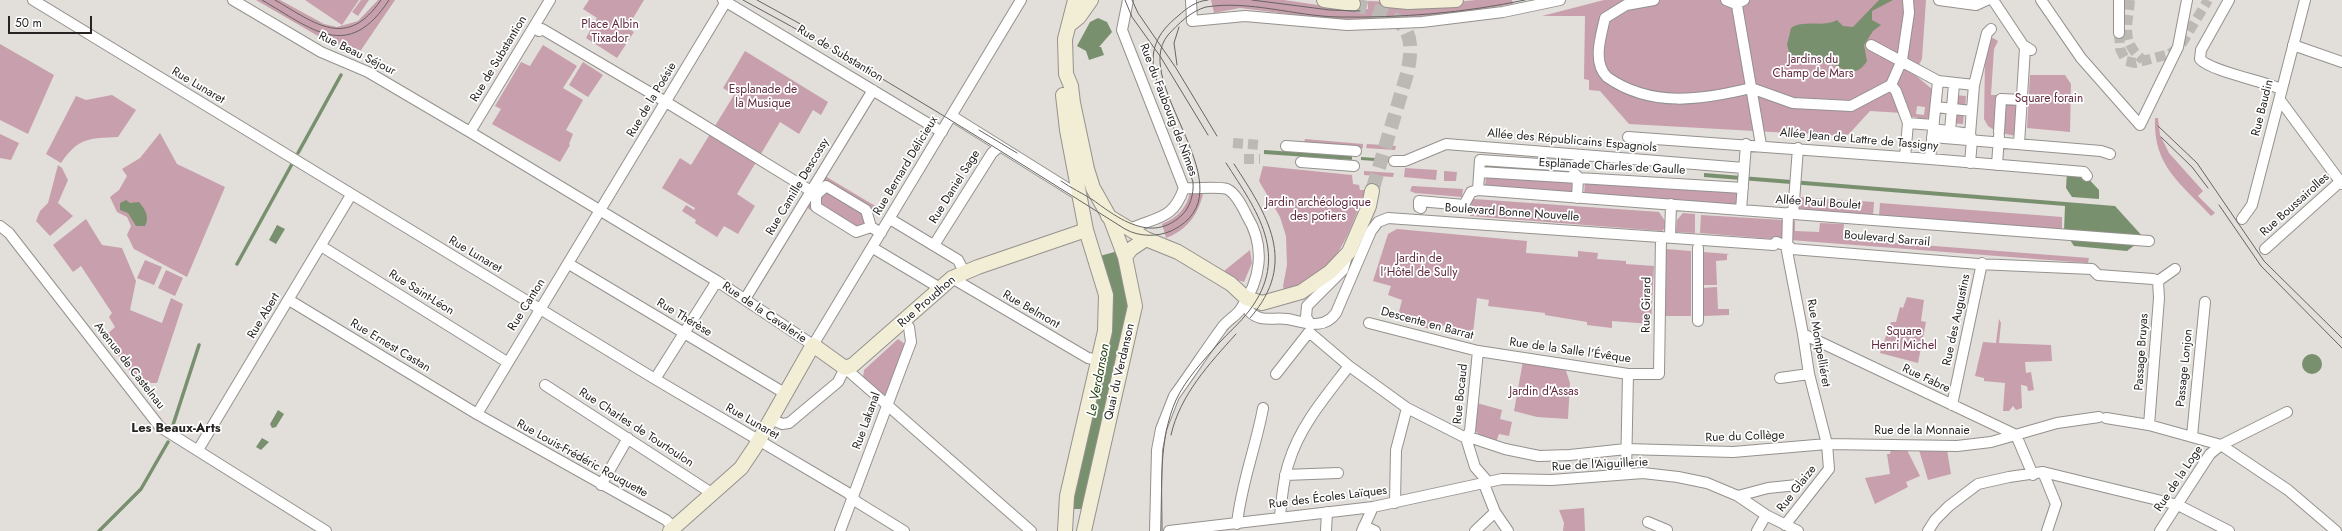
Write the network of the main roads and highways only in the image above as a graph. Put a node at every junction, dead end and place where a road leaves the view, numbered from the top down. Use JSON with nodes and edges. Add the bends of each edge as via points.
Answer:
{"nodes":[{"id":1,"x":1065,"y":0,"type":"edge"},
{"id":2,"x":1075,"y":0,"type":"edge"},
{"id":3,"x":1092,"y":0,"type":"edge"},
{"id":4,"x":1324,"y":0,"type":"edge"},
{"id":5,"x":1387,"y":0,"type":"edge"},
{"id":6,"x":1456,"y":0,"type":"edge"},
{"id":7,"x":1353,"y":4,"type":"dead end"},
{"id":8,"x":1069,"y":25,"type":"junction"},
{"id":9,"x":1066,"y":74,"type":"junction"},
{"id":10,"x":1372,"y":191,"type":"tunnel mouth"},
{"id":11,"x":1080,"y":196,"type":"junction"},
{"id":12,"x":1108,"y":216,"type":"junction"},
{"id":13,"x":1086,"y":230,"type":"junction"},
{"id":14,"x":1146,"y":239,"type":"junction"},
{"id":15,"x":1125,"y":257,"type":"junction"},
{"id":16,"x":845,"y":368,"type":"joint"},
{"id":17,"x":672,"y":530,"type":"edge"},
{"id":18,"x":1065,"y":531,"type":"edge"},
{"id":19,"x":1084,"y":531,"type":"edge"}],
"edges":[{"from":1,"to":8,"type":"main road","name":"Quai du Verdanson"},
{"from":2,"to":8,"type":"main road","name":"Quai du Verdanson"},
{"from":3,"to":8,"type":"main road"},
{"from":4,"to":7,"type":"main road"},
{"from":5,"to":6,"type":"main road"},
{"from":8,"to":9,"type":"main road","name":"Quai du Verdanson","via":[[1064,55]]},
{"from":9,"to":11,"type":"main road","name":"Quai du Verdanson","via":[[1062,82],[1063,99]]},
{"from":9,"to":12,"type":"main road","name":"Quai du Verdanson","via":[[1071,86],[1087,169],[1098,199]]},
{"from":10,"to":14,"type":"main road","via":[[1369,206],[1349,252],[1321,280],[1301,292],[1273,301],[1254,302],[1231,284],[1178,252]]},
{"from":11,"to":12,"type":"main road"},
{"from":11,"to":13,"type":"main road","name":"Quai du Verdanson"},
{"from":12,"to":14,"type":"main road"},
{"from":12,"to":15,"type":"main road","name":"Quai du Verdanson"},
{"from":13,"to":16,"type":"main road","name":"Rue Proudhon","via":[[958,275],[853,365]]},
{"from":13,"to":18,"type":"main road","name":"Quai du Verdanson","via":[[1106,295],[1105,331],[1068,496]]},
{"from":14,"to":15,"type":"main road","via":[[1131,249]]},
{"from":15,"to":19,"type":"main road","name":"Quai du Verdanson","via":[[1135,306]]},
{"from":16,"to":17,"type":"main road","name":"Rue de la Cavalerie","via":[[813,345],[741,468]]}]}
